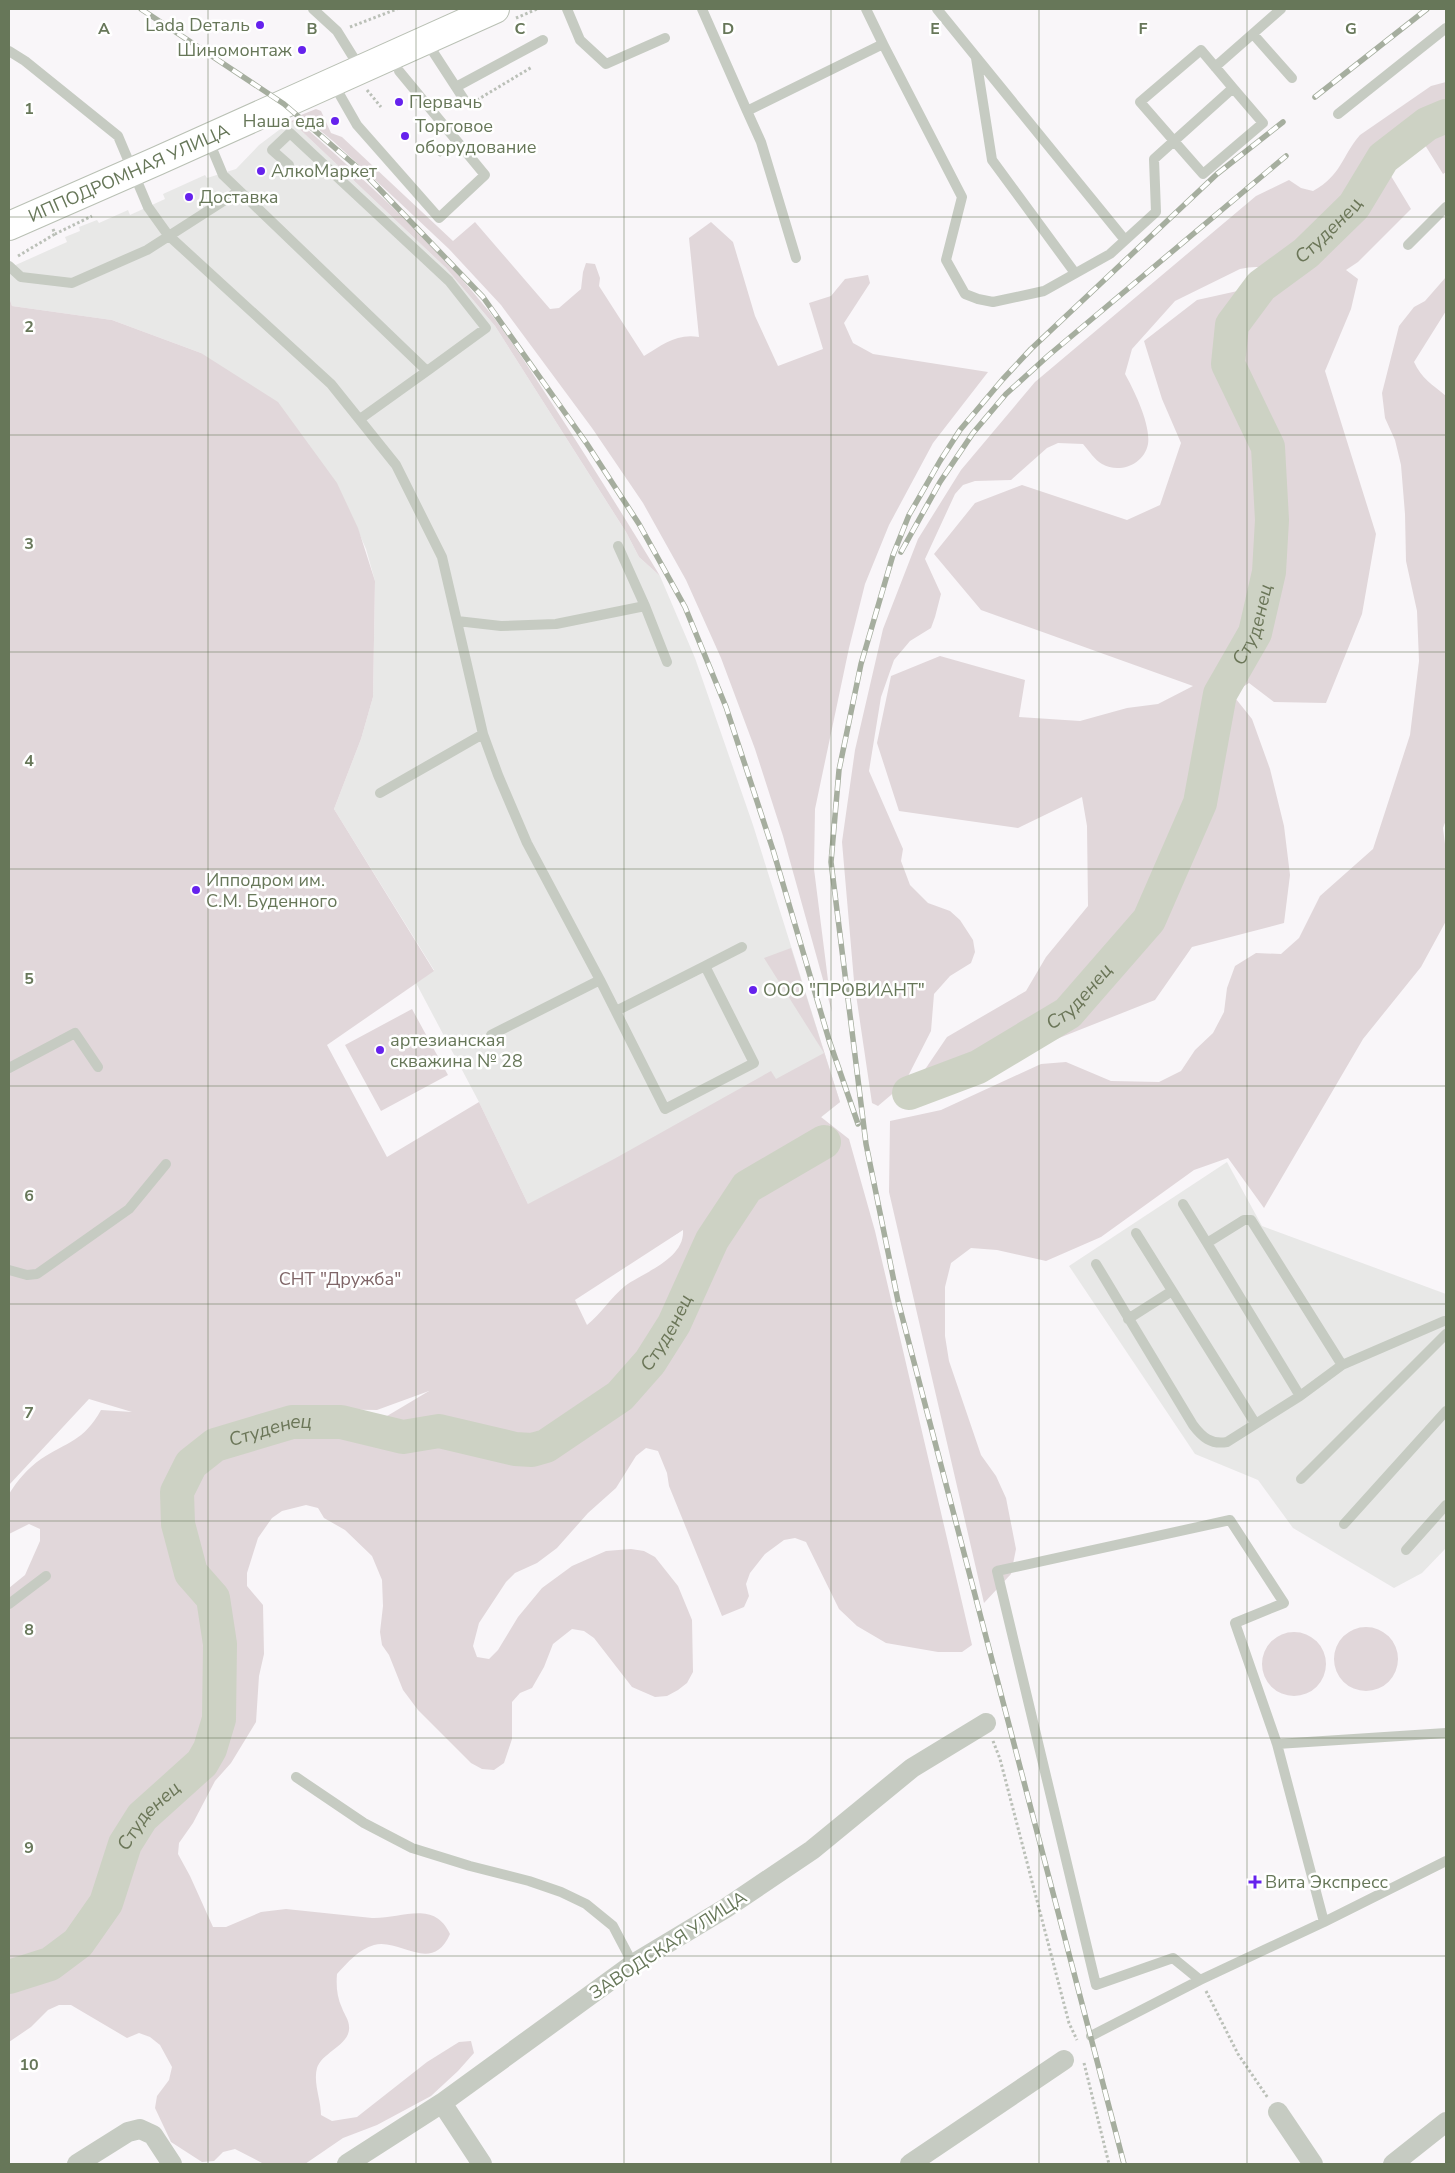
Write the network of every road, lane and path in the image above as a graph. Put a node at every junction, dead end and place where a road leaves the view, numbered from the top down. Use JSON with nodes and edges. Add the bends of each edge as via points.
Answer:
{"nodes":[{"id":1,"x":313,"y":9,"type":"edge"},
{"id":2,"x":397,"y":9,"type":"edge"},
{"id":3,"x":495,"y":9,"type":"edge"},
{"id":4,"x":567,"y":9,"type":"edge"},
{"id":5,"x":702,"y":9,"type":"edge"},
{"id":6,"x":866,"y":9,"type":"edge"},
{"id":7,"x":937,"y":9,"type":"edge"},
{"id":8,"x":1281,"y":9,"type":"edge"},
{"id":9,"x":349,"y":28,"type":"dead end"},
{"id":10,"x":1446,"y":28,"type":"edge"},
{"id":11,"x":1253,"y":34,"type":"junction"},
{"id":12,"x":665,"y":38,"type":"dead end"},
{"id":13,"x":426,"y":40,"type":"junction"},
{"id":14,"x":543,"y":40,"type":"dead end"},
{"id":15,"x":883,"y":44,"type":"junction"},
{"id":16,"x":9,"y":51,"type":"edge"},
{"id":17,"x":976,"y":57,"type":"junction"},
{"id":18,"x":1215,"y":66,"type":"junction"},
{"id":19,"x":532,"y":67,"type":"dead end"},
{"id":20,"x":399,"y":71,"type":"dead end"},
{"id":21,"x":1292,"y":78,"type":"dead end"},
{"id":22,"x":363,"y":79,"type":"junction"},
{"id":23,"x":332,"y":82,"type":"junction"},
{"id":24,"x":456,"y":87,"type":"junction"},
{"id":25,"x":1233,"y":88,"type":"junction"},
{"id":26,"x":476,"y":100,"type":"dead end"},
{"id":27,"x":465,"y":101,"type":"dead end"},
{"id":28,"x":381,"y":107,"type":"dead end"},
{"id":29,"x":747,"y":111,"type":"junction"},
{"id":30,"x":1338,"y":114,"type":"dead end"},
{"id":31,"x":207,"y":138,"type":"junction"},
{"id":32,"x":1174,"y":141,"type":"junction"},
{"id":33,"x":289,"y":165,"type":"dead end"},
{"id":34,"x":133,"y":172,"type":"junction"},
{"id":35,"x":239,"y":191,"type":"junction"},
{"id":36,"x":1446,"y":208,"type":"edge"},
{"id":37,"x":9,"y":226,"type":"edge"},
{"id":38,"x":55,"y":234,"type":"dead end"},
{"id":39,"x":168,"y":235,"type":"junction"},
{"id":40,"x":1124,"y":240,"type":"junction"},
{"id":41,"x":1408,"y":245,"type":"dead end"},
{"id":42,"x":16,"y":256,"type":"dead end"},
{"id":43,"x":796,"y":258,"type":"dead end"},
{"id":44,"x":9,"y":266,"type":"edge"},
{"id":45,"x":1076,"y":273,"type":"junction"},
{"id":46,"x":427,"y":371,"type":"junction"},
{"id":47,"x":360,"y":419,"type":"junction"},
{"id":48,"x":618,"y":546,"type":"dead end"},
{"id":49,"x":645,"y":606,"type":"junction"},
{"id":50,"x":457,"y":621,"type":"junction"},
{"id":51,"x":667,"y":662,"type":"dead end"},
{"id":52,"x":483,"y":734,"type":"junction"},
{"id":53,"x":380,"y":793,"type":"dead end"},
{"id":54,"x":742,"y":947,"type":"dead end"},
{"id":55,"x":705,"y":966,"type":"junction"},
{"id":56,"x":600,"y":980,"type":"junction"},
{"id":57,"x":616,"y":1011,"type":"junction"},
{"id":58,"x":491,"y":1035,"type":"dead end"},
{"id":59,"x":98,"y":1067,"type":"dead end"},
{"id":60,"x":9,"y":1068,"type":"edge"},
{"id":61,"x":166,"y":1164,"type":"dead end"},
{"id":62,"x":1183,"y":1204,"type":"dead end"},
{"id":63,"x":1136,"y":1233,"type":"dead end"},
{"id":64,"x":1207,"y":1243,"type":"junction"},
{"id":65,"x":1096,"y":1264,"type":"dead end"},
{"id":66,"x":9,"y":1270,"type":"edge"},
{"id":67,"x":1172,"y":1291,"type":"junction"},
{"id":68,"x":1128,"y":1319,"type":"junction"},
{"id":69,"x":1446,"y":1321,"type":"edge"},
{"id":70,"x":1446,"y":1334,"type":"edge"},
{"id":71,"x":1342,"y":1365,"type":"junction"},
{"id":72,"x":1300,"y":1396,"type":"junction"},
{"id":73,"x":1446,"y":1411,"type":"edge"},
{"id":74,"x":1255,"y":1423,"type":"junction"},
{"id":75,"x":1301,"y":1479,"type":"dead end"},
{"id":76,"x":1446,"y":1505,"type":"edge"},
{"id":77,"x":1344,"y":1524,"type":"dead end"},
{"id":78,"x":1406,"y":1550,"type":"dead end"},
{"id":79,"x":46,"y":1576,"type":"dead end"},
{"id":80,"x":9,"y":1604,"type":"edge"},
{"id":81,"x":986,"y":1723,"type":"joint"},
{"id":82,"x":1446,"y":1733,"type":"edge"},
{"id":83,"x":1277,"y":1744,"type":"junction"},
{"id":84,"x":296,"y":1777,"type":"dead end"},
{"id":85,"x":1446,"y":1862,"type":"edge"},
{"id":86,"x":1324,"y":1922,"type":"junction"},
{"id":87,"x":634,"y":1964,"type":"junction"},
{"id":88,"x":1200,"y":1980,"type":"junction"},
{"id":89,"x":1091,"y":2036,"type":"dead end"},
{"id":90,"x":1080,"y":2049,"type":"dead end"},
{"id":91,"x":1073,"y":2059,"type":"joint"},
{"id":92,"x":442,"y":2103,"type":"junction"},
{"id":93,"x":1278,"y":2112,"type":"joint"},
{"id":94,"x":1446,"y":2122,"type":"edge"},
{"id":95,"x":77,"y":2164,"type":"edge"},
{"id":96,"x":172,"y":2164,"type":"edge"},
{"id":97,"x":347,"y":2164,"type":"edge"},
{"id":98,"x":482,"y":2164,"type":"edge"},
{"id":99,"x":910,"y":2164,"type":"edge"},
{"id":100,"x":1109,"y":2164,"type":"edge"},
{"id":101,"x":1312,"y":2164,"type":"edge"},
{"id":102,"x":1393,"y":2164,"type":"edge"}],
"edges":[{"from":1,"to":22,"type":"lane","via":[[338,31]]},
{"from":2,"to":9,"type":"path"},
{"from":3,"to":13,"type":"street","name":"ИППОДРОМНАЯ УЛИЦА"},
{"from":4,"to":12,"type":"lane","via":[[580,40],[606,64]]},
{"from":5,"to":29,"type":"lane"},
{"from":6,"to":15,"type":"lane"},
{"from":7,"to":17,"type":"lane"},
{"from":8,"to":11,"type":"lane"},
{"from":10,"to":30,"type":"lane"},
{"from":11,"to":18,"type":"lane"},
{"from":11,"to":21,"type":"lane"},
{"from":13,"to":22,"type":"street","name":"ИППОДРОМНАЯ УЛИЦА"},
{"from":13,"to":24,"type":"lane"},
{"from":14,"to":24,"type":"lane"},
{"from":15,"to":29,"type":"lane"},
{"from":15,"to":45,"type":"lane","via":[[962,198],[946,260],[965,294],[993,302],[1044,291]]},
{"from":16,"to":34,"type":"lane","via":[[118,136]]},
{"from":17,"to":40,"type":"lane"},
{"from":17,"to":45,"type":"lane","via":[[992,160]]},
{"from":18,"to":25,"type":"lane"},
{"from":18,"to":32,"type":"lane","via":[[1201,50],[1140,102]]},
{"from":19,"to":26,"type":"path"},
{"from":20,"to":23,"type":"lane","via":[[484,175],[439,218],[357,125]]},
{"from":22,"to":23,"type":"street","name":"ИППОДРОМНАЯ УЛИЦА"},
{"from":22,"to":28,"type":"path"},
{"from":23,"to":31,"type":"street","name":"ИППОДРОМНАЯ УЛИЦА"},
{"from":24,"to":27,"type":"lane"},
{"from":25,"to":32,"type":"lane"},
{"from":25,"to":32,"type":"lane","via":[[1263,122],[1202,174]]},
{"from":29,"to":43,"type":"lane","via":[[761,142]]},
{"from":31,"to":34,"type":"street","name":"ИППОДРОМНАЯ УЛИЦА"},
{"from":31,"to":35,"type":"lane","via":[[223,175]]},
{"from":32,"to":40,"type":"lane","via":[[1154,159],[1156,212]]},
{"from":33,"to":46,"type":"lane","via":[[272,150],[290,133],[449,281],[486,328]]},
{"from":34,"to":37,"type":"street","name":"ИППОДРОМНАЯ УЛИЦА"},
{"from":34,"to":39,"type":"lane","via":[[148,207]]},
{"from":35,"to":39,"type":"lane"},
{"from":35,"to":46,"type":"lane"},
{"from":36,"to":41,"type":"lane"},
{"from":38,"to":42,"type":"path"},
{"from":39,"to":44,"type":"lane","via":[[147,250],[72,283],[21,277]]},
{"from":39,"to":47,"type":"lane","via":[[331,384]]},
{"from":40,"to":45,"type":"lane","via":[[1110,254]]},
{"from":46,"to":47,"type":"lane"},
{"from":47,"to":50,"type":"lane","via":[[396,465],[442,557]]},
{"from":48,"to":49,"type":"lane"},
{"from":49,"to":50,"type":"lane","via":[[556,624],[502,626]]},
{"from":49,"to":51,"type":"lane"},
{"from":50,"to":52,"type":"lane"},
{"from":52,"to":53,"type":"lane"},
{"from":52,"to":56,"type":"lane","via":[[527,843]]},
{"from":54,"to":55,"type":"lane"},
{"from":55,"to":57,"type":"lane"},
{"from":55,"to":57,"type":"lane","via":[[754,1063],[665,1109]]},
{"from":56,"to":57,"type":"lane"},
{"from":56,"to":58,"type":"lane"},
{"from":59,"to":60,"type":"lane","via":[[75,1033]]},
{"from":61,"to":66,"type":"lane","via":[[130,1210],[37,1274],[27,1276]]},
{"from":62,"to":64,"type":"lane"},
{"from":63,"to":67,"type":"lane"},
{"from":64,"to":71,"type":"lane","via":[[1244,1220],[1251,1220]]},
{"from":64,"to":72,"type":"lane"},
{"from":65,"to":68,"type":"lane"},
{"from":67,"to":68,"type":"lane"},
{"from":67,"to":74,"type":"lane"},
{"from":68,"to":74,"type":"lane","via":[[1199,1434],[1211,1442],[1227,1442]]},
{"from":69,"to":71,"type":"lane"},
{"from":70,"to":75,"type":"lane"},
{"from":71,"to":72,"type":"lane"},
{"from":72,"to":74,"type":"lane"},
{"from":73,"to":77,"type":"lane"},
{"from":76,"to":78,"type":"lane"},
{"from":79,"to":80,"type":"lane"},
{"from":81,"to":87,"type":"street","name":"ЗАВОДСКАЯ УЛИЦА","via":[[912,1768],[812,1850]]},
{"from":81,"to":90,"type":"path","via":[[1000,1760],[1069,2023]]},
{"from":82,"to":83,"type":"lane"},
{"from":83,"to":86,"type":"lane"},
{"from":83,"to":88,"type":"lane","via":[[1235,1623],[1284,1603],[1230,1520],[998,1571],[1096,1985],[1173,1958]]},
{"from":84,"to":87,"type":"lane","via":[[364,1823],[412,1848],[529,1880],[586,1904],[613,1926]]},
{"from":85,"to":86,"type":"lane"},
{"from":86,"to":88,"type":"lane"},
{"from":87,"to":92,"type":"street","name":"ЗАВОДСКАЯ УЛИЦА"},
{"from":88,"to":89,"type":"lane"},
{"from":88,"to":93,"type":"path","via":[[1238,2054]]},
{"from":91,"to":99,"type":"street"},
{"from":91,"to":100,"type":"path"},
{"from":92,"to":97,"type":"street","name":"ЗАВОДСКАЯ УЛИЦА"},
{"from":92,"to":98,"type":"street"},
{"from":93,"to":101,"type":"street"},
{"from":94,"to":102,"type":"street"},
{"from":95,"to":96,"type":"street","via":[[128,2132],[140,2129],[153,2136]]}]}
